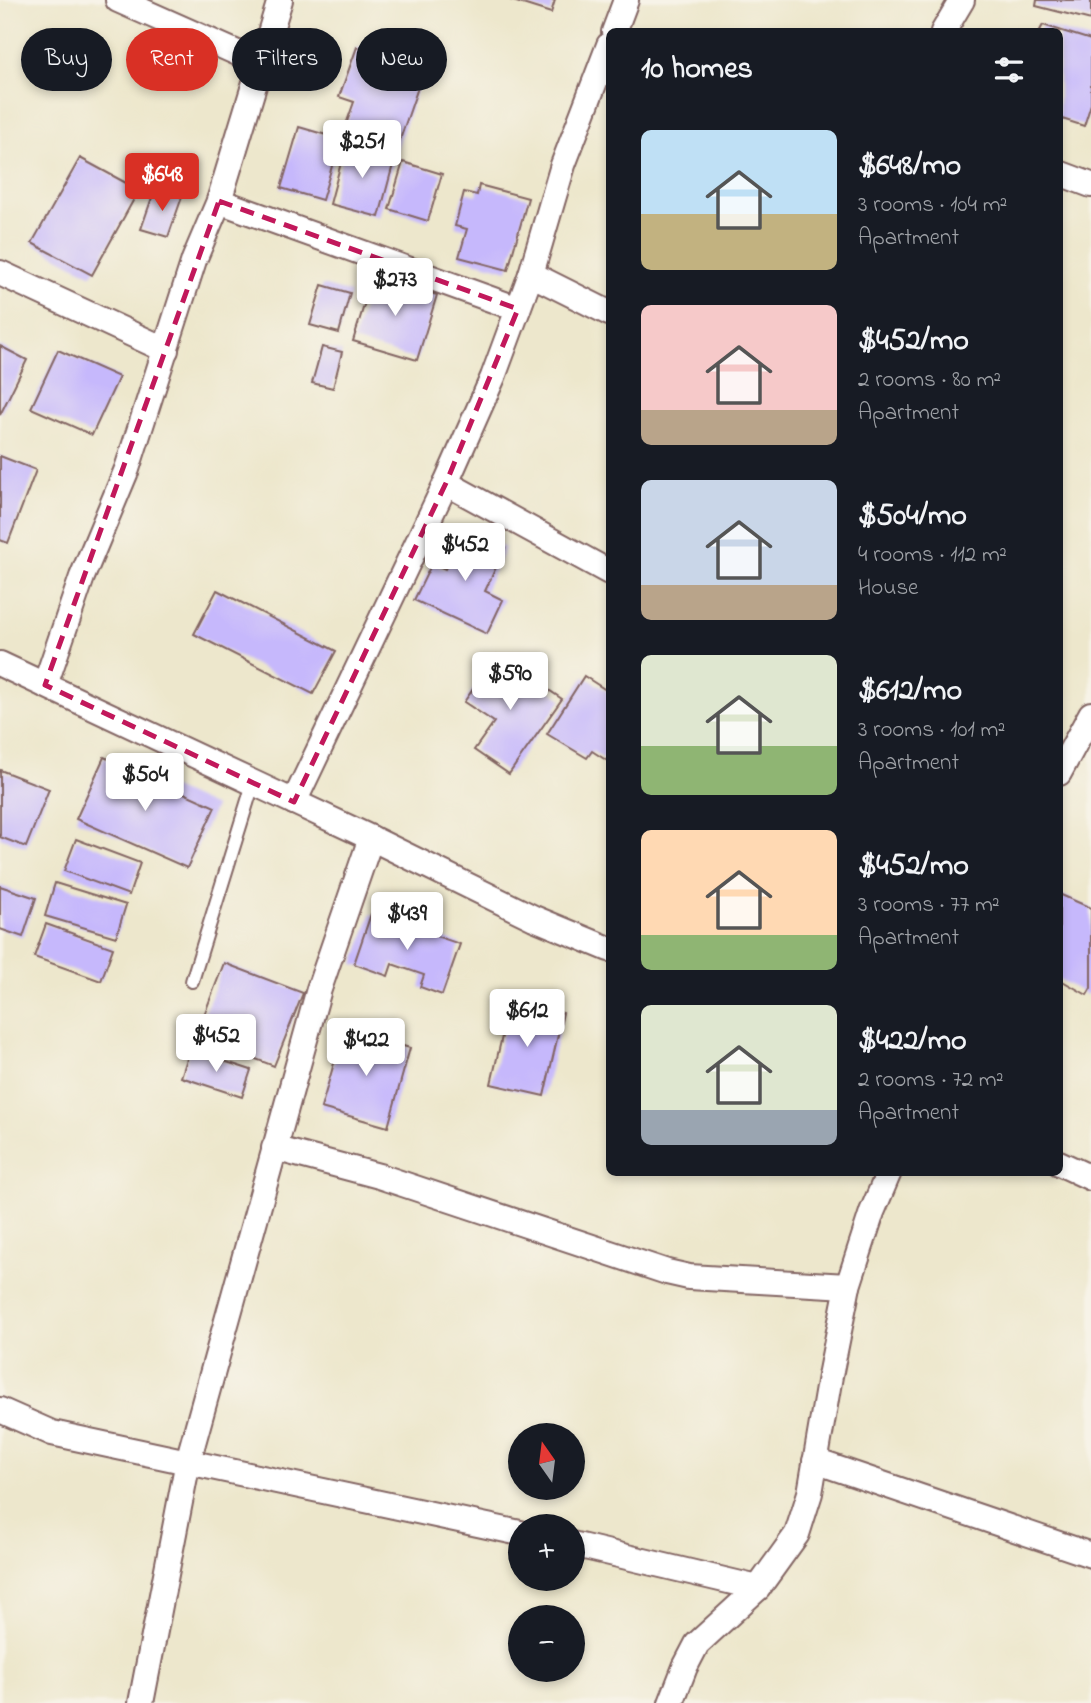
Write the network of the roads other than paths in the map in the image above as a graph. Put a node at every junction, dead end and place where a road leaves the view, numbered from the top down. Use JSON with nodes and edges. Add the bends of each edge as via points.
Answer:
{"nodes":[{"id":1,"x":118,"y":0,"type":"edge"},
{"id":2,"x":280,"y":0,"type":"edge"},
{"id":3,"x":626,"y":0,"type":"edge"},
{"id":4,"x":962,"y":0,"type":"edge"},
{"id":5,"x":271,"y":28,"type":"edge"},
{"id":6,"x":616,"y":28,"type":"edge"},
{"id":7,"x":945,"y":28,"type":"edge"},
{"id":8,"x":232,"y":51,"type":"edge"},
{"id":9,"x":606,"y":53,"type":"edge"},
{"id":10,"x":252,"y":91,"type":"edge"},
{"id":11,"x":1063,"y":178,"type":"edge"},
{"id":12,"x":1091,"y":185,"type":"edge"},
{"id":13,"x":219,"y":201,"type":"junction"},
{"id":14,"x":0,"y":273,"type":"edge"},
{"id":15,"x":531,"y":274,"type":"junction"},
{"id":16,"x":518,"y":309,"type":"junction"},
{"id":17,"x":606,"y":312,"type":"edge"},
{"id":18,"x":166,"y":349,"type":"junction"},
{"id":19,"x":446,"y":483,"type":"junction"},
{"id":20,"x":606,"y":570,"type":"edge"},
{"id":21,"x":0,"y":664,"type":"edge"},
{"id":22,"x":46,"y":685,"type":"junction"},
{"id":23,"x":1091,"y":715,"type":"edge"},
{"id":24,"x":1063,"y":766,"type":"edge"},
{"id":25,"x":253,"y":783,"type":"junction"},
{"id":26,"x":294,"y":802,"type":"junction"},
{"id":27,"x":371,"y":838,"type":"junction"},
{"id":28,"x":606,"y":948,"type":"edge"},
{"id":29,"x":192,"y":981,"type":"dead end"},
{"id":30,"x":274,"y":1148,"type":"junction"},
{"id":31,"x":1063,"y":1165,"type":"edge"},
{"id":32,"x":887,"y":1176,"type":"edge"},
{"id":33,"x":1091,"y":1178,"type":"edge"},
{"id":34,"x":848,"y":1286,"type":"junction"},
{"id":35,"x":0,"y":1410,"type":"edge"},
{"id":36,"x":188,"y":1461,"type":"junction"},
{"id":37,"x":815,"y":1461,"type":"junction"},
{"id":38,"x":508,"y":1530,"type":"edge"},
{"id":39,"x":585,"y":1547,"type":"edge"},
{"id":40,"x":1091,"y":1555,"type":"edge"},
{"id":41,"x":758,"y":1588,"type":"junction"},
{"id":42,"x":141,"y":1703,"type":"edge"},
{"id":43,"x":671,"y":1703,"type":"edge"}],
"edges":[{"from":1,"to":8,"type":"street"},
{"from":2,"to":5,"type":"street"},
{"from":3,"to":6,"type":"street"},
{"from":4,"to":7,"type":"street"},
{"from":9,"to":15,"type":"street","via":[[563,165]]},
{"from":10,"to":13,"type":"street"},
{"from":11,"to":12,"type":"street"},
{"from":13,"to":16,"type":"street"},
{"from":13,"to":18,"type":"street","via":[[194,260]]},
{"from":14,"to":18,"type":"street"},
{"from":15,"to":16,"type":"street"},
{"from":15,"to":17,"type":"street"},
{"from":16,"to":19,"type":"street"},
{"from":18,"to":22,"type":"street","via":[[127,469],[82,577]]},
{"from":19,"to":20,"type":"street"},
{"from":19,"to":26,"type":"street"},
{"from":21,"to":22,"type":"street"},
{"from":22,"to":25,"type":"street"},
{"from":23,"to":24,"type":"street"},
{"from":25,"to":26,"type":"street"},
{"from":25,"to":29,"type":"lane"},
{"from":26,"to":27,"type":"street"},
{"from":27,"to":28,"type":"street","via":[[534,918]]},
{"from":27,"to":30,"type":"street","via":[[319,989]]},
{"from":30,"to":34,"type":"street","via":[[379,1176],[667,1272]]},
{"from":30,"to":36,"type":"street"},
{"from":31,"to":33,"type":"street"},
{"from":32,"to":34,"type":"street"},
{"from":34,"to":37,"type":"street"},
{"from":35,"to":36,"type":"street","via":[[52,1433]]},
{"from":36,"to":38,"type":"street"},
{"from":36,"to":42,"type":"street"},
{"from":37,"to":40,"type":"street"},
{"from":37,"to":41,"type":"street","via":[[797,1534]]},
{"from":39,"to":41,"type":"street"},
{"from":41,"to":43,"type":"street","via":[[697,1644]]}]}
